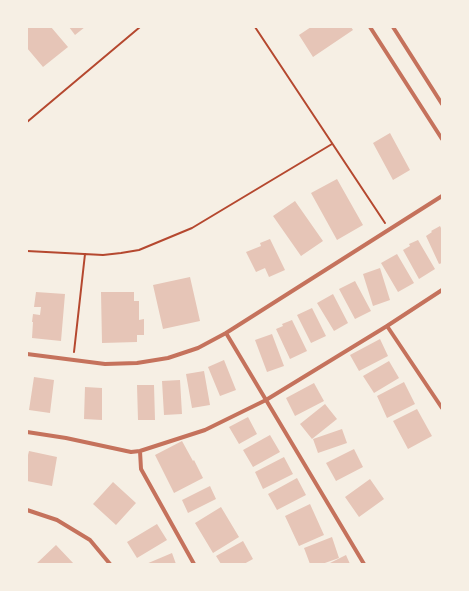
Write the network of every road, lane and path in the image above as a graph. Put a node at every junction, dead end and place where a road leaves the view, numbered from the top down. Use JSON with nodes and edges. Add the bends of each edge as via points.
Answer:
{"nodes":[{"id":1,"x":140,"y":27,"type":"edge"},
{"id":2,"x":255,"y":27,"type":"edge"},
{"id":3,"x":370,"y":27,"type":"edge"},
{"id":4,"x":393,"y":27,"type":"edge"},
{"id":5,"x":442,"y":104,"type":"edge"},
{"id":6,"x":27,"y":122,"type":"edge"},
{"id":7,"x":442,"y":139,"type":"edge"},
{"id":8,"x":332,"y":144,"type":"junction"},
{"id":9,"x":442,"y":196,"type":"edge"},
{"id":10,"x":389,"y":229,"type":"junction"},
{"id":11,"x":27,"y":251,"type":"edge"},
{"id":12,"x":85,"y":254,"type":"junction"},
{"id":13,"x":442,"y":290,"type":"edge"},
{"id":14,"x":387,"y":326,"type":"junction"},
{"id":15,"x":226,"y":333,"type":"junction"},
{"id":16,"x":27,"y":354,"type":"edge"},
{"id":17,"x":73,"y":360,"type":"junction"},
{"id":18,"x":266,"y":400,"type":"junction"},
{"id":19,"x":442,"y":408,"type":"edge"},
{"id":20,"x":27,"y":432,"type":"edge"},
{"id":21,"x":140,"y":451,"type":"junction"},
{"id":22,"x":27,"y":510,"type":"edge"},
{"id":23,"x":110,"y":564,"type":"edge"},
{"id":24,"x":194,"y":564,"type":"edge"},
{"id":25,"x":364,"y":564,"type":"edge"}],
"edges":[{"from":1,"to":6,"type":"path"},
{"from":2,"to":8,"type":"path"},
{"from":3,"to":7,"type":"street"},
{"from":4,"to":5,"type":"street"},
{"from":8,"to":10,"type":"path"},
{"from":8,"to":12,"type":"path","via":[[192,228],[138,250],[103,255]]},
{"from":9,"to":10,"type":"street"},
{"from":10,"to":15,"type":"street"},
{"from":11,"to":12,"type":"path"},
{"from":12,"to":17,"type":"path"},
{"from":13,"to":14,"type":"street"},
{"from":14,"to":18,"type":"street"},
{"from":14,"to":19,"type":"street"},
{"from":15,"to":17,"type":"street","via":[[198,348],[168,358],[137,364]]},
{"from":15,"to":18,"type":"street"},
{"from":16,"to":17,"type":"street"},
{"from":18,"to":21,"type":"street","via":[[205,430]]},
{"from":18,"to":25,"type":"street"},
{"from":20,"to":21,"type":"street","via":[[131,452]]},
{"from":21,"to":24,"type":"street","via":[[141,469]]},
{"from":22,"to":23,"type":"street","via":[[58,520],[90,540]]}]}
